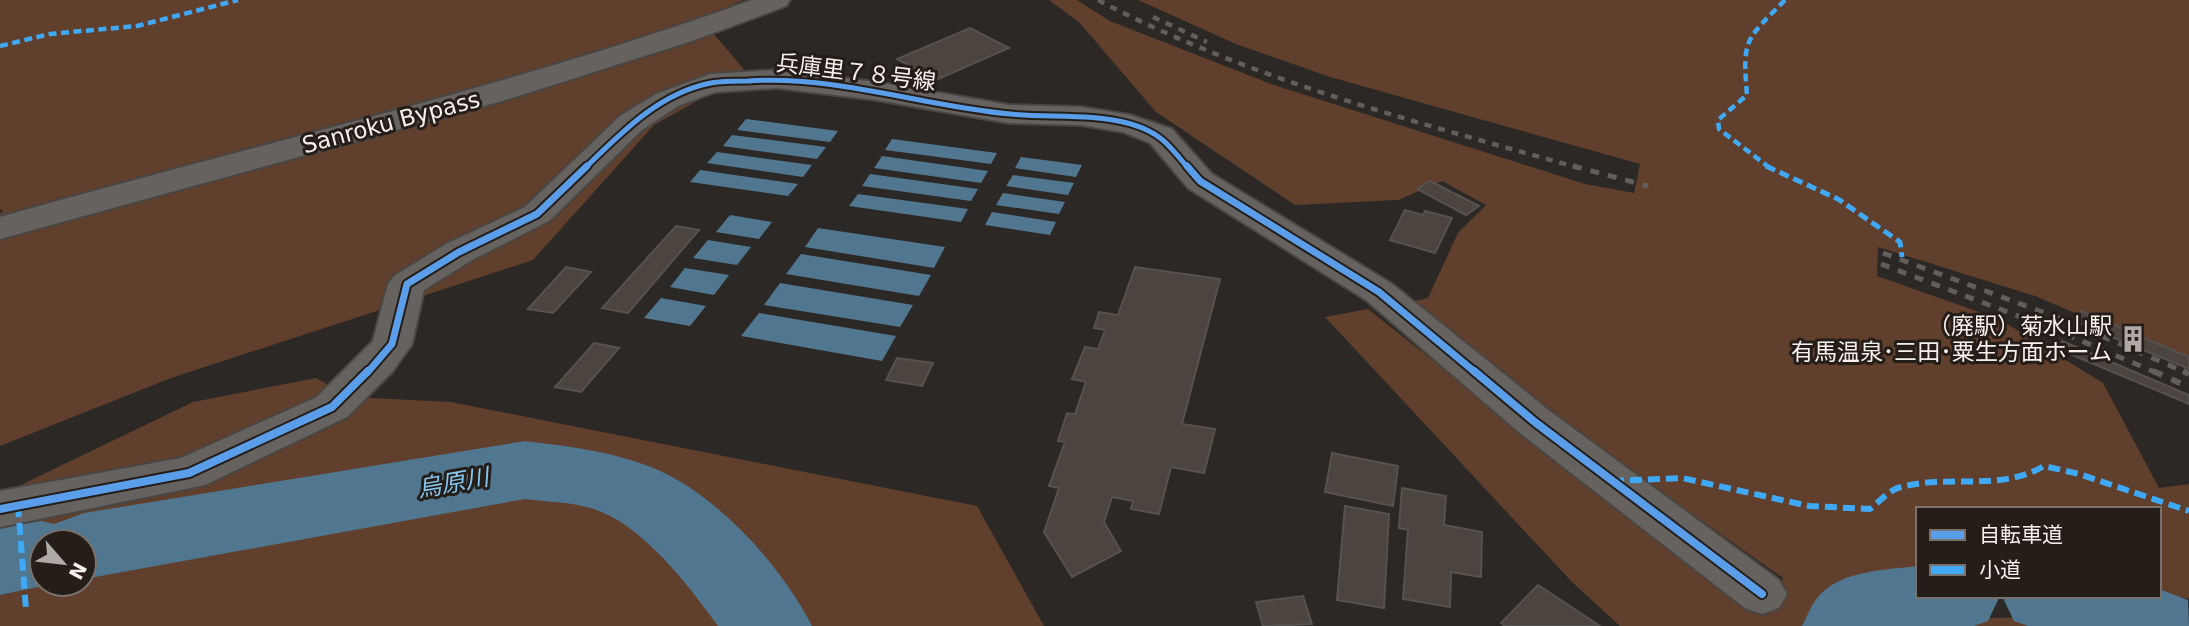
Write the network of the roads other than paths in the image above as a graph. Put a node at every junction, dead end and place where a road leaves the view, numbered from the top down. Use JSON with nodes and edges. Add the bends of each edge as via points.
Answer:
{"nodes":[{"id":1,"x":777,"y":0,"type":"edge"},
{"id":2,"x":0,"y":228,"type":"edge"},
{"id":3,"x":9,"y":507,"type":"edge"},
{"id":4,"x":1762,"y":594,"type":"dead end"}],
"edges":[{"from":1,"to":2,"type":"street","name":"Sanroku Bypass","via":[[695,32],[478,99]]},
{"from":3,"to":4,"type":"street","name":"兵庫里７８号線","via":[[189,474],[332,407],[392,344],[407,284],[459,252],[537,215],[631,123],[667,100],[710,83],[776,79],[1009,114],[1081,116],[1130,124],[1161,136],[1200,181],[1379,292],[1536,423]]}]}
